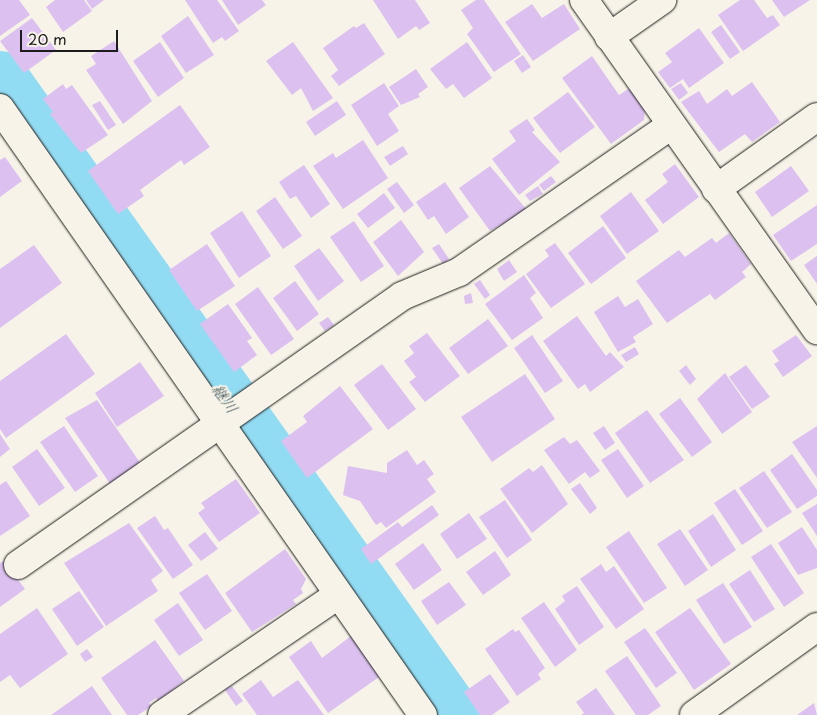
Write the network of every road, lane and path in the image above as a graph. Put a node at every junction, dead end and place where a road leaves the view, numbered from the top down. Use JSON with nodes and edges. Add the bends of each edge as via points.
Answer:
{"nodes":[{"id":1,"x":584,"y":0,"type":"edge"},
{"id":2,"x":662,"y":0,"type":"edge"},
{"id":3,"x":609,"y":37,"type":"junction"},
{"id":4,"x":817,"y":117,"type":"edge"},
{"id":5,"x":3,"y":118,"type":"edge"},
{"id":6,"x":671,"y":125,"type":"junction"},
{"id":7,"x":716,"y":189,"type":"junction"},
{"id":8,"x":817,"y":330,"type":"edge"},
{"id":9,"x":220,"y":425,"type":"junction"},
{"id":10,"x":18,"y":565,"type":"dead end"},
{"id":11,"x":338,"y":595,"type":"junction"},
{"id":12,"x":817,"y":627,"type":"edge"},
{"id":13,"x":162,"y":715,"type":"edge"},
{"id":14,"x":423,"y":715,"type":"edge"},
{"id":15,"x":694,"y":715,"type":"edge"}],
"edges":[{"from":1,"to":3,"type":"street"},
{"from":2,"to":3,"type":"street"},
{"from":3,"to":6,"type":"street"},
{"from":4,"to":7,"type":"street"},
{"from":5,"to":9,"type":"street"},
{"from":6,"to":7,"type":"street"},
{"from":6,"to":9,"type":"street","via":[[459,272],[402,296]]},
{"from":7,"to":8,"type":"street"},
{"from":9,"to":10,"type":"street"},
{"from":9,"to":11,"type":"street"},
{"from":11,"to":13,"type":"street"},
{"from":11,"to":14,"type":"street"},
{"from":12,"to":15,"type":"street"}]}
